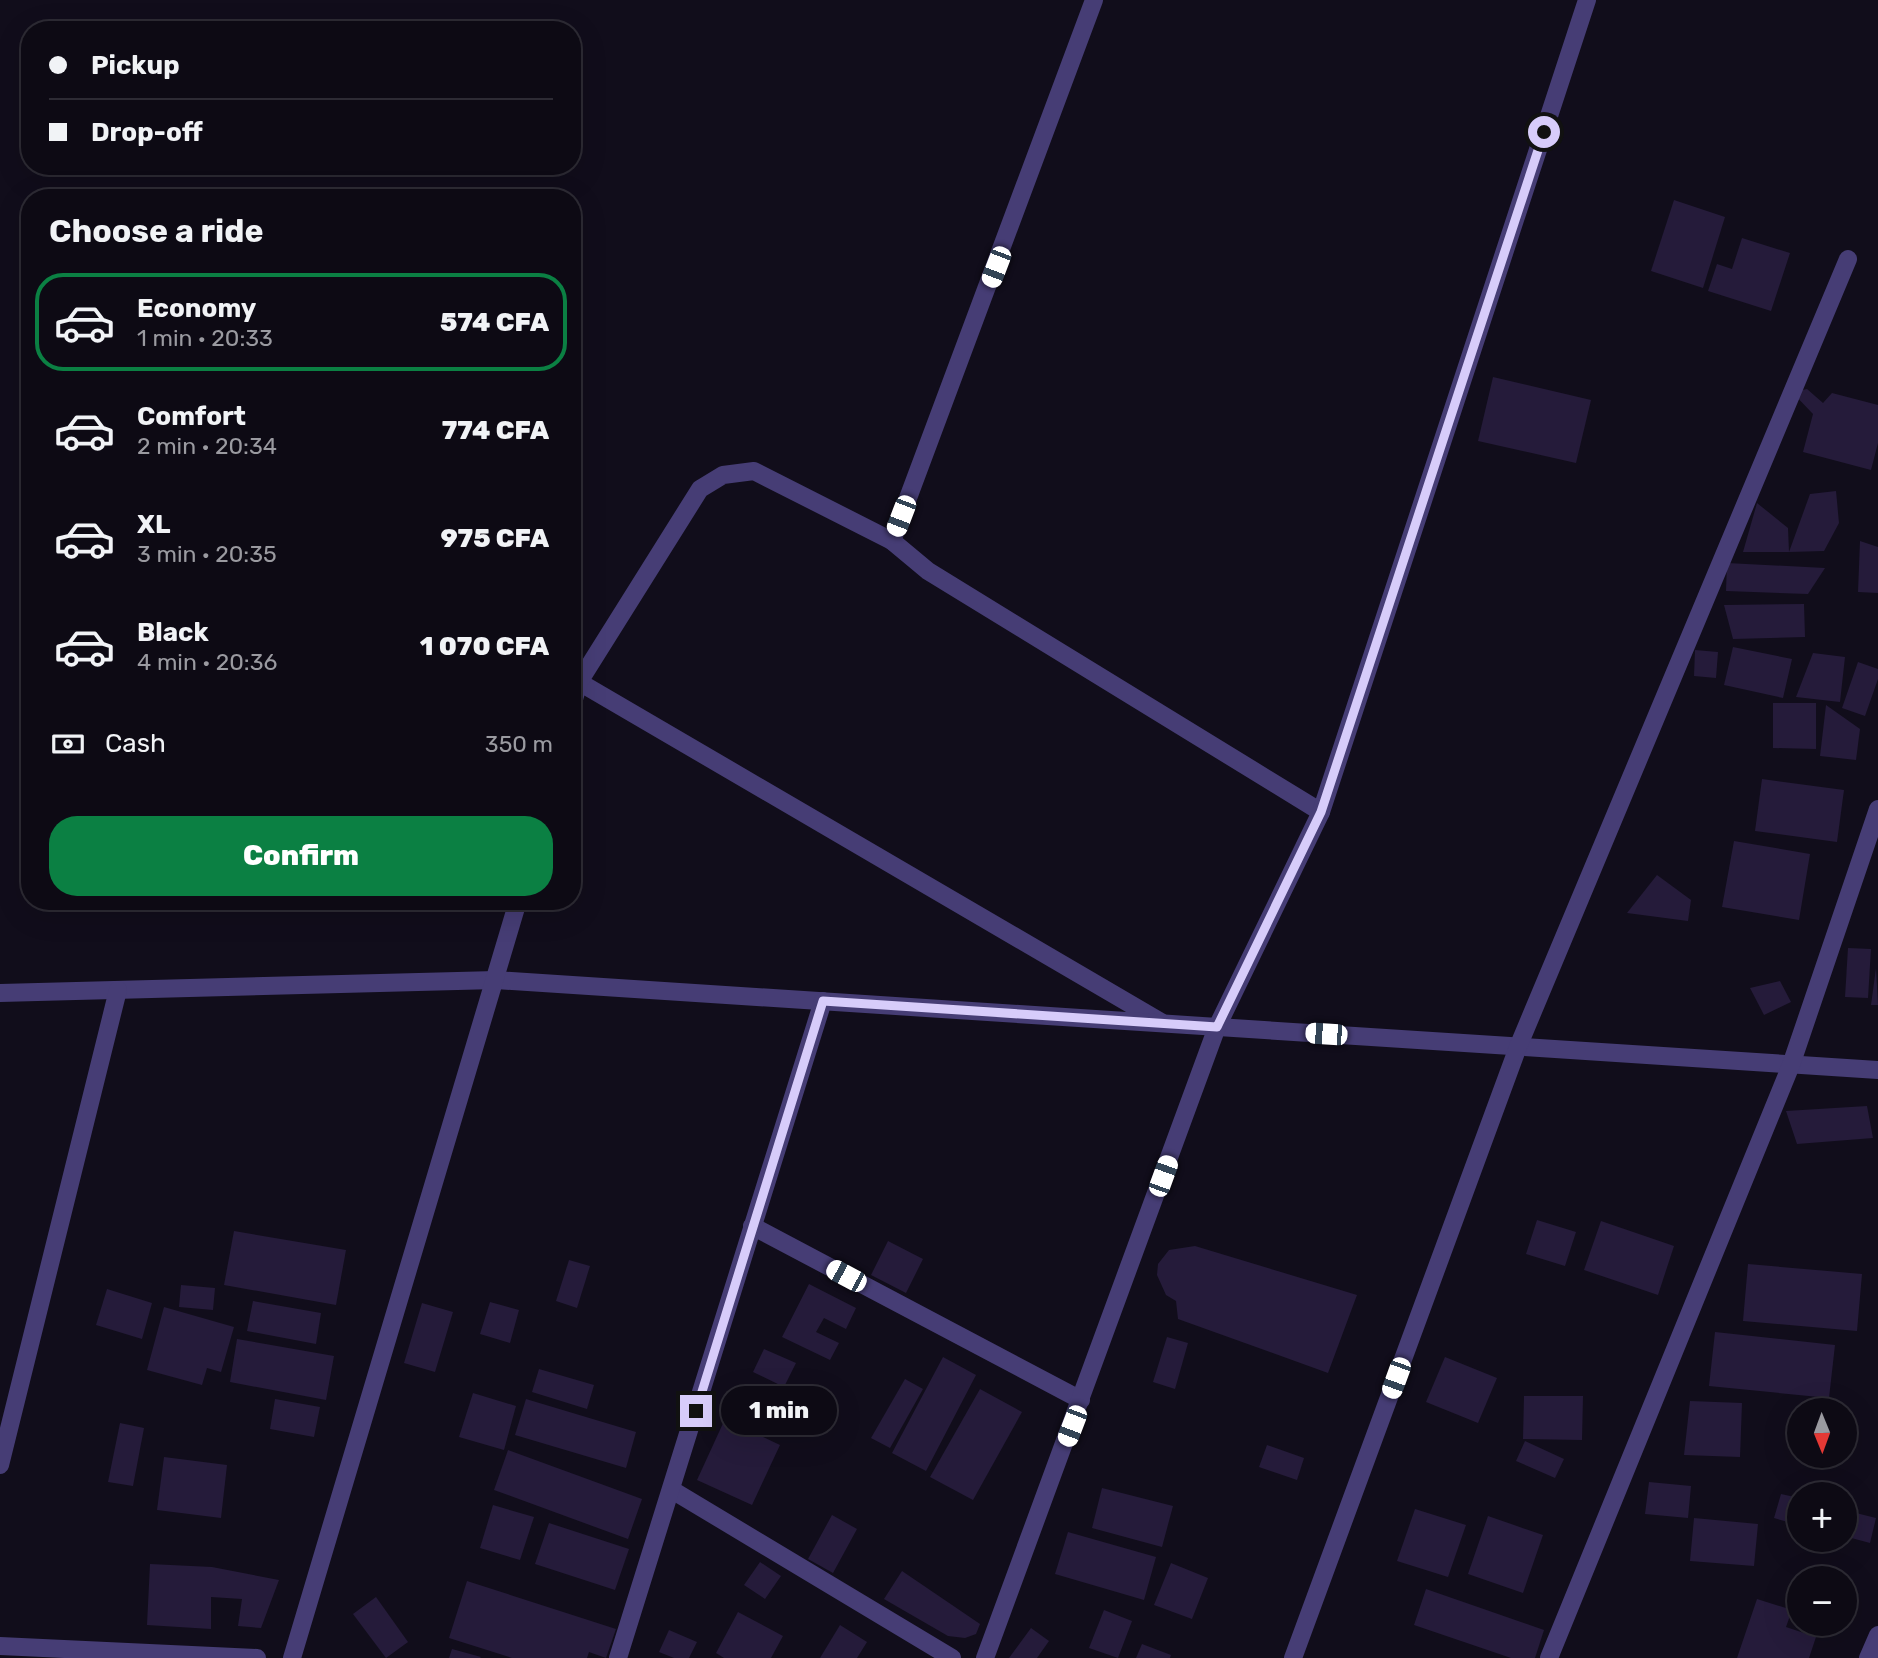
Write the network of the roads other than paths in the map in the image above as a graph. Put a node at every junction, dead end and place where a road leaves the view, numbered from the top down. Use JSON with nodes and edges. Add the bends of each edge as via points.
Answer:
{"nodes":[{"id":1,"x":1094,"y":0,"type":"edge"},
{"id":2,"x":1587,"y":0,"type":"edge"},
{"id":3,"x":1848,"y":259,"type":"dead end"},
{"id":4,"x":892,"y":541,"type":"junction"},
{"id":5,"x":581,"y":679,"type":"edge"},
{"id":6,"x":581,"y":683,"type":"edge"},
{"id":7,"x":1878,"y":809,"type":"edge"},
{"id":8,"x":1321,"y":812,"type":"junction"},
{"id":9,"x":515,"y":910,"type":"edge"},
{"id":10,"x":496,"y":980,"type":"junction"},
{"id":11,"x":118,"y":990,"type":"junction"},
{"id":12,"x":0,"y":993,"type":"edge"},
{"id":13,"x":823,"y":1001,"type":"junction"},
{"id":14,"x":1164,"y":1023,"type":"junction"},
{"id":15,"x":1217,"y":1027,"type":"junction"},
{"id":16,"x":1518,"y":1047,"type":"junction"},
{"id":17,"x":1791,"y":1065,"type":"junction"},
{"id":18,"x":1878,"y":1070,"type":"edge"},
{"id":19,"x":752,"y":1226,"type":"junction"},
{"id":20,"x":1081,"y":1400,"type":"junction"},
{"id":21,"x":0,"y":1465,"type":"edge"},
{"id":22,"x":672,"y":1490,"type":"junction"},
{"id":23,"x":1878,"y":1635,"type":"edge"},
{"id":24,"x":0,"y":1646,"type":"edge"},
{"id":25,"x":257,"y":1658,"type":"edge"},
{"id":26,"x":292,"y":1658,"type":"edge"},
{"id":27,"x":618,"y":1658,"type":"edge"},
{"id":28,"x":952,"y":1658,"type":"edge"},
{"id":29,"x":985,"y":1658,"type":"edge"},
{"id":30,"x":1293,"y":1658,"type":"edge"},
{"id":31,"x":1549,"y":1658,"type":"edge"},
{"id":32,"x":1868,"y":1658,"type":"edge"}],
"edges":[{"from":1,"to":4,"type":"street"},
{"from":2,"to":8,"type":"street"},
{"from":3,"to":16,"type":"street"},
{"from":4,"to":5,"type":"street","via":[[754,471],[723,475],[700,489]]},
{"from":4,"to":8,"type":"street","via":[[928,571]]},
{"from":6,"to":14,"type":"street"},
{"from":7,"to":17,"type":"street"},
{"from":8,"to":15,"type":"street"},
{"from":9,"to":10,"type":"street"},
{"from":10,"to":11,"type":"street"},
{"from":10,"to":13,"type":"street"},
{"from":10,"to":26,"type":"street"},
{"from":11,"to":12,"type":"street"},
{"from":11,"to":21,"type":"street"},
{"from":13,"to":14,"type":"street"},
{"from":13,"to":19,"type":"street"},
{"from":14,"to":15,"type":"street"},
{"from":15,"to":16,"type":"street"},
{"from":15,"to":20,"type":"street"},
{"from":16,"to":17,"type":"street"},
{"from":16,"to":30,"type":"street"},
{"from":17,"to":18,"type":"street"},
{"from":17,"to":31,"type":"street"},
{"from":19,"to":20,"type":"street"},
{"from":19,"to":22,"type":"street"},
{"from":20,"to":29,"type":"street"},
{"from":22,"to":27,"type":"street"},
{"from":22,"to":28,"type":"street"},
{"from":23,"to":32,"type":"street"},
{"from":24,"to":25,"type":"street"}]}
